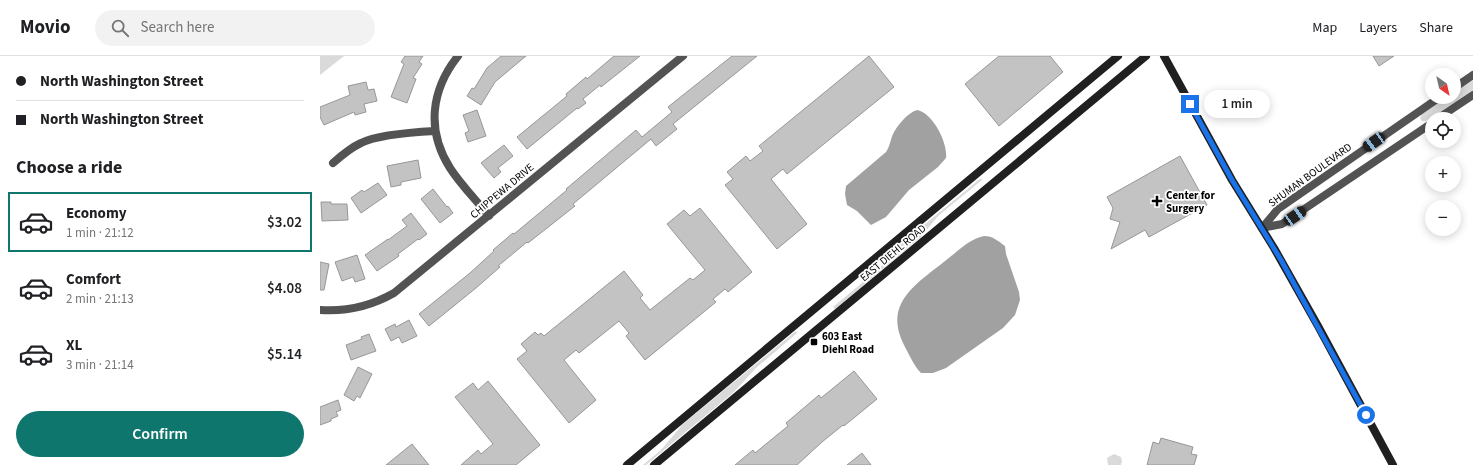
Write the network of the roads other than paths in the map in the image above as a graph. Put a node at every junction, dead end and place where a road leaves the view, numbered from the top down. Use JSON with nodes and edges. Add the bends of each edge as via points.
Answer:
{"nodes":[{"id":1,"x":458,"y":56,"type":"edge"},
{"id":2,"x":683,"y":56,"type":"edge"},
{"id":3,"x":1118,"y":56,"type":"edge"},
{"id":4,"x":1146,"y":56,"type":"edge"},
{"id":5,"x":1164,"y":56,"type":"edge"},
{"id":6,"x":1473,"y":75,"type":"edge"},
{"id":7,"x":1461,"y":83,"type":"edge"},
{"id":8,"x":1473,"y":95,"type":"edge"},
{"id":9,"x":1430,"y":104,"type":"edge"},
{"id":10,"x":1448,"y":112,"type":"edge"},
{"id":11,"x":1425,"y":128,"type":"edge"},
{"id":12,"x":435,"y":130,"type":"junction"},
{"id":13,"x":333,"y":163,"type":"dead end"},
{"id":14,"x":489,"y":216,"type":"junction"},
{"id":15,"x":1262,"y":228,"type":"junction"},
{"id":16,"x":320,"y":310,"type":"edge"},
{"id":17,"x":1392,"y":464,"type":"edge"},
{"id":18,"x":627,"y":465,"type":"edge"},
{"id":19,"x":654,"y":465,"type":"edge"}],
"edges":[{"from":1,"to":12,"type":"street","via":[[439,89]]},
{"from":2,"to":14,"type":"street","name":"CHIPPEWA DRIVE"},
{"from":3,"to":18,"type":"street","name":"EAST DIEHL ROAD"},
{"from":4,"to":19,"type":"street","name":"EAST DIEHL ROAD"},
{"from":5,"to":15,"type":"street","via":[[1232,180]]},
{"from":6,"to":7,"type":"street"},
{"from":8,"to":10,"type":"street"},
{"from":9,"to":15,"type":"street","name":"SHUMAN BOULEVARD","via":[[1278,209]]},
{"from":11,"to":15,"type":"street","name":"SHUMAN BOULEVARD","via":[[1282,224]]},
{"from":12,"to":13,"type":"street","via":[[362,142]]},
{"from":12,"to":14,"type":"street","via":[[450,169]]},
{"from":14,"to":16,"type":"street","name":"CHIPPEWA DRIVE","via":[[394,293],[356,309]]},
{"from":15,"to":17,"type":"street"}]}
